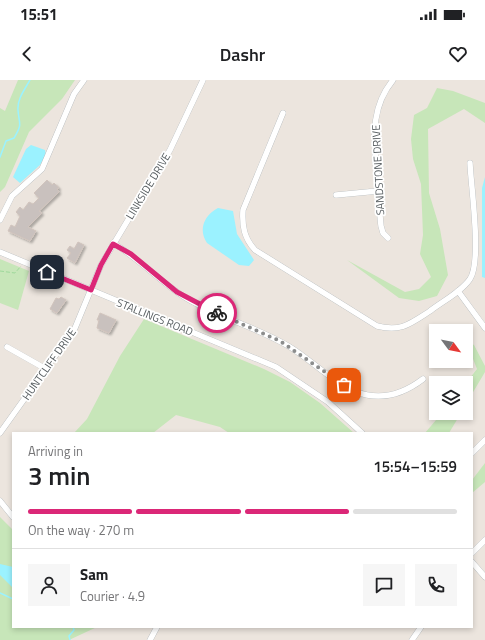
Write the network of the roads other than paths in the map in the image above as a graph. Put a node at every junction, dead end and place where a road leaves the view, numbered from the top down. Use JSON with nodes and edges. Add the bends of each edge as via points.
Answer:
{"nodes":[{"id":1,"x":84,"y":80,"type":"edge"},
{"id":2,"x":203,"y":80,"type":"edge"},
{"id":3,"x":393,"y":80,"type":"edge"},
{"id":4,"x":283,"y":113,"type":"dead end"},
{"id":5,"x":470,"y":164,"type":"dead end"},
{"id":6,"x":378,"y":191,"type":"junction"},
{"id":7,"x":336,"y":195,"type":"dead end"},
{"id":8,"x":0,"y":220,"type":"edge"},
{"id":9,"x":388,"y":238,"type":"dead end"},
{"id":10,"x":113,"y":244,"type":"junction"},
{"id":11,"x":0,"y":252,"type":"edge"},
{"id":12,"x":91,"y":290,"type":"junction"},
{"id":13,"x":458,"y":291,"type":"junction"},
{"id":14,"x":485,"y":328,"type":"edge"},
{"id":15,"x":7,"y":347,"type":"dead end"},
{"id":16,"x":46,"y":369,"type":"junction"},
{"id":17,"x":423,"y":379,"type":"dead end"},
{"id":18,"x":361,"y":432,"type":"edge"},
{"id":19,"x":0,"y":433,"type":"edge"},
{"id":20,"x":485,"y":440,"type":"edge"},
{"id":21,"x":473,"y":452,"type":"edge"},
{"id":22,"x":0,"y":501,"type":"edge"},
{"id":23,"x":12,"y":516,"type":"edge"},
{"id":24,"x":485,"y":540,"type":"edge"},
{"id":25,"x":473,"y":552,"type":"edge"},
{"id":26,"x":473,"y":563,"type":"edge"},
{"id":27,"x":485,"y":577,"type":"edge"},
{"id":28,"x":156,"y":628,"type":"edge"},
{"id":29,"x":420,"y":628,"type":"edge"},
{"id":30,"x":150,"y":640,"type":"edge"},
{"id":31,"x":412,"y":640,"type":"edge"}],
"edges":[{"from":1,"to":8,"type":"street","via":[[74,94],[42,169],[12,196]]},
{"from":2,"to":10,"type":"street","name":"LINKSIDE DRIVE","via":[[170,150]]},
{"from":3,"to":6,"type":"street","name":"SANDSTONE DRIVE","via":[[381,98],[374,125]]},
{"from":4,"to":13,"type":"street","via":[[243,210],[246,238],[255,250],[369,323],[386,328],[404,327]]},
{"from":5,"to":13,"type":"street","via":[[476,260],[471,278]]},
{"from":6,"to":7,"type":"street"},
{"from":6,"to":9,"type":"street","name":"SANDSTONE DRIVE","via":[[381,226]]},
{"from":10,"to":12,"type":"street","name":"LINKSIDE DRIVE"},
{"from":10,"to":17,"type":"street","via":[[131,254],[187,299],[280,341],[357,392],[374,396],[390,395],[407,390]]},
{"from":11,"to":12,"type":"street","name":"STALLINGS ROAD"},
{"from":12,"to":16,"type":"street","name":"HUNTCLIFF DRIVE","via":[[75,328]]},
{"from":12,"to":18,"type":"street","name":"STALLINGS ROAD","via":[[276,367],[328,402]]},
{"from":13,"to":14,"type":"street"},
{"from":15,"to":16,"type":"street"},
{"from":16,"to":19,"type":"street","name":"HUNTCLIFF DRIVE"},
{"from":20,"to":21,"type":"street"},
{"from":22,"to":23,"type":"street"},
{"from":24,"to":25,"type":"street"},
{"from":26,"to":27,"type":"street"},
{"from":28,"to":30,"type":"street"},
{"from":29,"to":31,"type":"street"}]}
